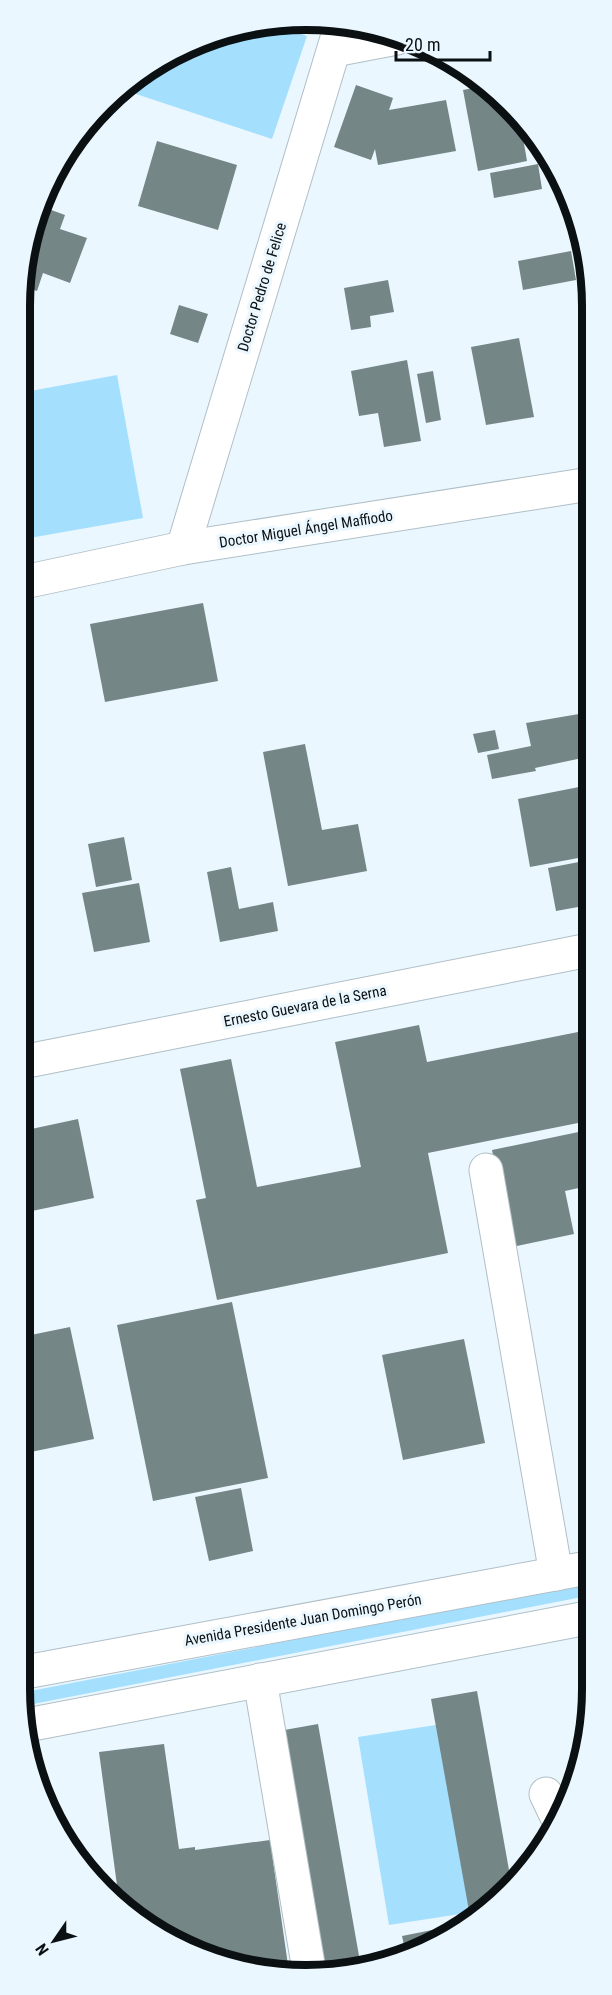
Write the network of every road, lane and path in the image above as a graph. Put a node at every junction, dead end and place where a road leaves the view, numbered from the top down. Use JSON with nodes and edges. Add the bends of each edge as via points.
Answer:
{"nodes":[{"id":1,"x":337,"y":37,"type":"edge"},
{"id":2,"x":371,"y":38,"type":"edge"},
{"id":3,"x":582,"y":485,"type":"edge"},
{"id":4,"x":183,"y":548,"type":"junction"},
{"id":5,"x":30,"y":581,"type":"edge"},
{"id":6,"x":582,"y":951,"type":"edge"},
{"id":7,"x":30,"y":1060,"type":"edge"},
{"id":8,"x":486,"y":1170,"type":"dead end"},
{"id":9,"x":572,"y":1571,"type":"edge"},
{"id":10,"x":582,"y":1619,"type":"edge"},
{"id":11,"x":30,"y":1671,"type":"edge"},
{"id":12,"x":260,"y":1680,"type":"junction"},
{"id":13,"x":32,"y":1724,"type":"edge"},
{"id":14,"x":308,"y":1965,"type":"edge"}],
"edges":[{"from":1,"to":2,"type":"street"},
{"from":1,"to":4,"type":"street","name":"Doctor Pedro de Felice"},
{"from":3,"to":4,"type":"street","name":"Doctor Miguel Ángel Maffiodo"},
{"from":4,"to":5,"type":"street","name":"Doctor Miguel Ángel Maffiodo"},
{"from":6,"to":7,"type":"street","name":"Ernesto Guevara de la Serna"},
{"from":8,"to":9,"type":"street"},
{"from":9,"to":11,"type":"street","name":"Avenida Presidente Juan Domingo Perón"},
{"from":10,"to":12,"type":"street"},
{"from":12,"to":13,"type":"street"},
{"from":12,"to":14,"type":"street"}]}
